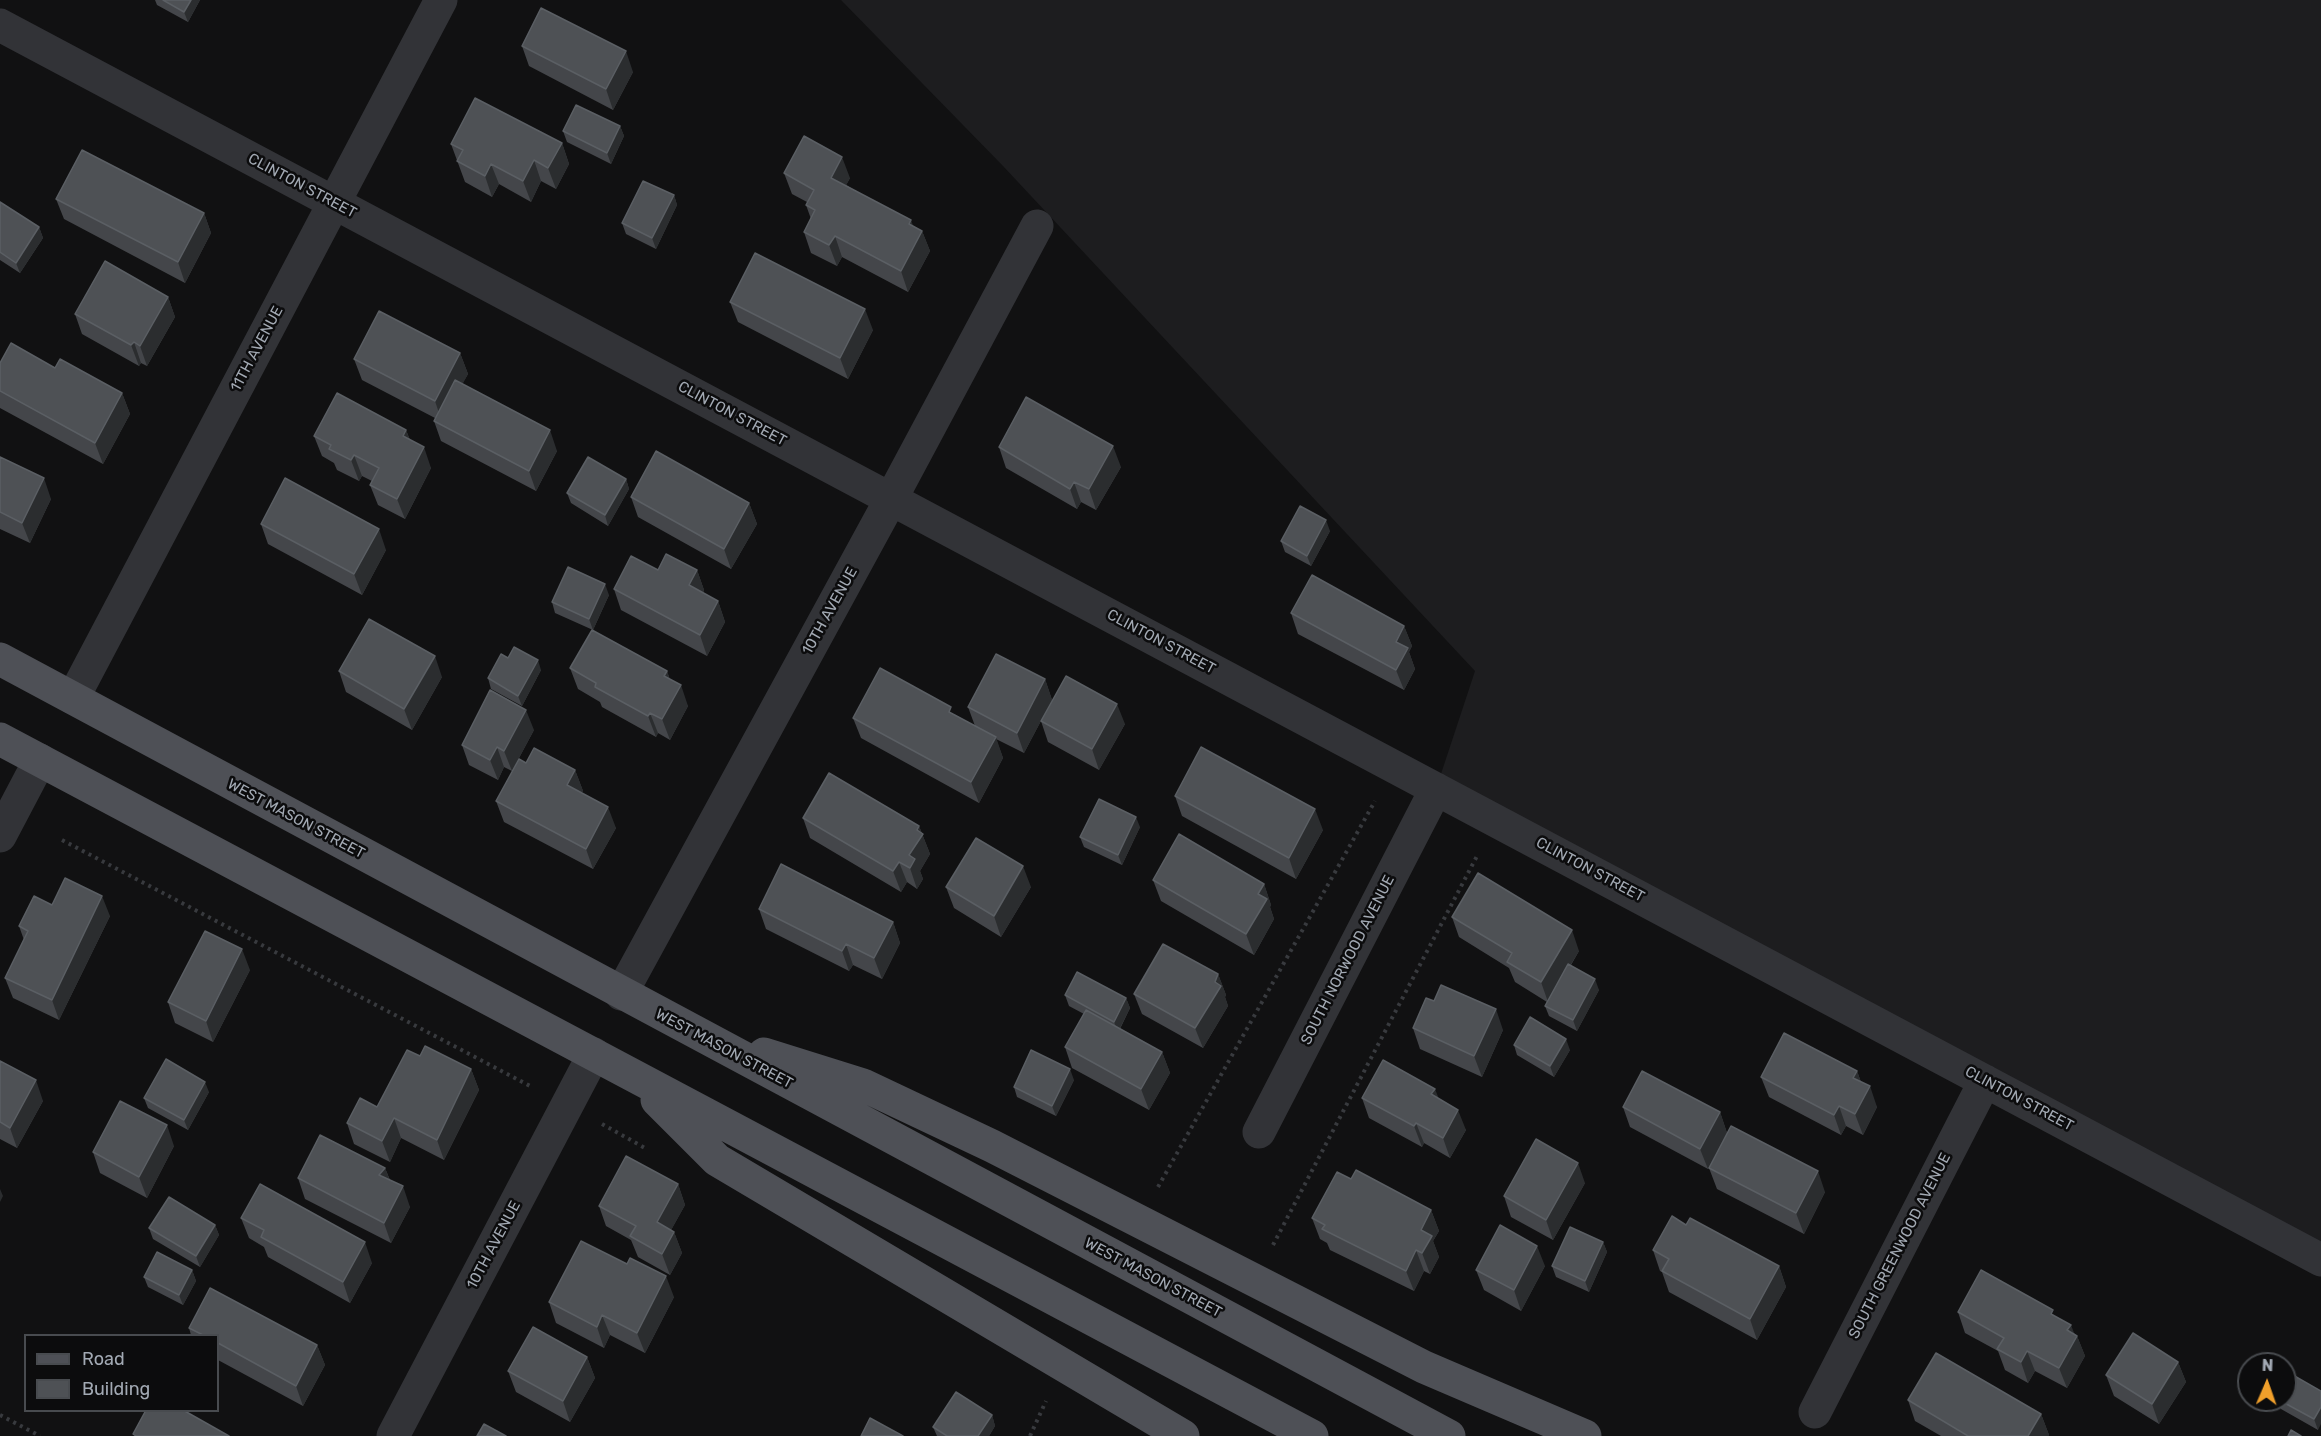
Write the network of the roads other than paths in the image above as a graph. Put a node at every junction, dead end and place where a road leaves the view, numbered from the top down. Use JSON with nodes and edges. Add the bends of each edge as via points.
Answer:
{"nodes":[{"id":1,"x":441,"y":0,"type":"edge"},
{"id":2,"x":0,"y":25,"type":"edge"},
{"id":3,"x":334,"y":203,"type":"junction"},
{"id":4,"x":1037,"y":226,"type":"dead end"},
{"id":5,"x":891,"y":499,"type":"junction"},
{"id":6,"x":0,"y":659,"type":"edge"},
{"id":7,"x":73,"y":698,"type":"junction"},
{"id":8,"x":0,"y":740,"type":"edge"},
{"id":9,"x":40,"y":760,"type":"junction"},
{"id":10,"x":1436,"y":789,"type":"junction"},
{"id":11,"x":0,"y":836,"type":"edge"},
{"id":12,"x":621,"y":994,"type":"junction"},
{"id":13,"x":688,"y":1030,"type":"junction"},
{"id":14,"x":594,"y":1054,"type":"junction"},
{"id":15,"x":632,"y":1075,"type":"junction"},
{"id":16,"x":1985,"y":1081,"type":"junction"},
{"id":17,"x":1259,"y":1132,"type":"dead end"},
{"id":18,"x":2321,"y":1260,"type":"edge"},
{"id":19,"x":1815,"y":1412,"type":"dead end"},
{"id":20,"x":393,"y":1436,"type":"edge"},
{"id":21,"x":1183,"y":1436,"type":"edge"},
{"id":22,"x":1312,"y":1436,"type":"edge"},
{"id":23,"x":1449,"y":1436,"type":"edge"},
{"id":24,"x":1585,"y":1436,"type":"edge"}],
"edges":[{"from":1,"to":3,"type":"street","name":"11TH AVENUE"},
{"from":2,"to":3,"type":"street","name":"CLINTON STREET"},
{"from":3,"to":5,"type":"street","name":"CLINTON STREET"},
{"from":3,"to":7,"type":"street","name":"11TH AVENUE"},
{"from":4,"to":5,"type":"street","name":"10TH AVENUE"},
{"from":5,"to":10,"type":"street","name":"CLINTON STREET"},
{"from":5,"to":12,"type":"street","name":"10TH AVENUE"},
{"from":6,"to":7,"type":"main road","name":"WEST MASON STREET"},
{"from":7,"to":12,"type":"main road","name":"WEST MASON STREET"},
{"from":8,"to":9,"type":"main road"},
{"from":9,"to":11,"type":"street"},
{"from":9,"to":14,"type":"main road"},
{"from":10,"to":16,"type":"street","name":"CLINTON STREET"},
{"from":10,"to":17,"type":"street","name":"SOUTH NORWOOD AVENUE"},
{"from":12,"to":13,"type":"main road","name":"WEST MASON STREET"},
{"from":13,"to":23,"type":"main road","name":"WEST MASON STREET"},
{"from":13,"to":24,"type":"main road","via":[[863,1085],[992,1146],[1424,1367]]},
{"from":14,"to":15,"type":"main road"},
{"from":14,"to":20,"type":"street","name":"10TH AVENUE"},
{"from":15,"to":21,"type":"main road","via":[[717,1160]]},
{"from":15,"to":22,"type":"main road"},
{"from":16,"to":18,"type":"street","name":"CLINTON STREET"},
{"from":16,"to":19,"type":"street","name":"SOUTH GREENWOOD AVENUE"}]}
